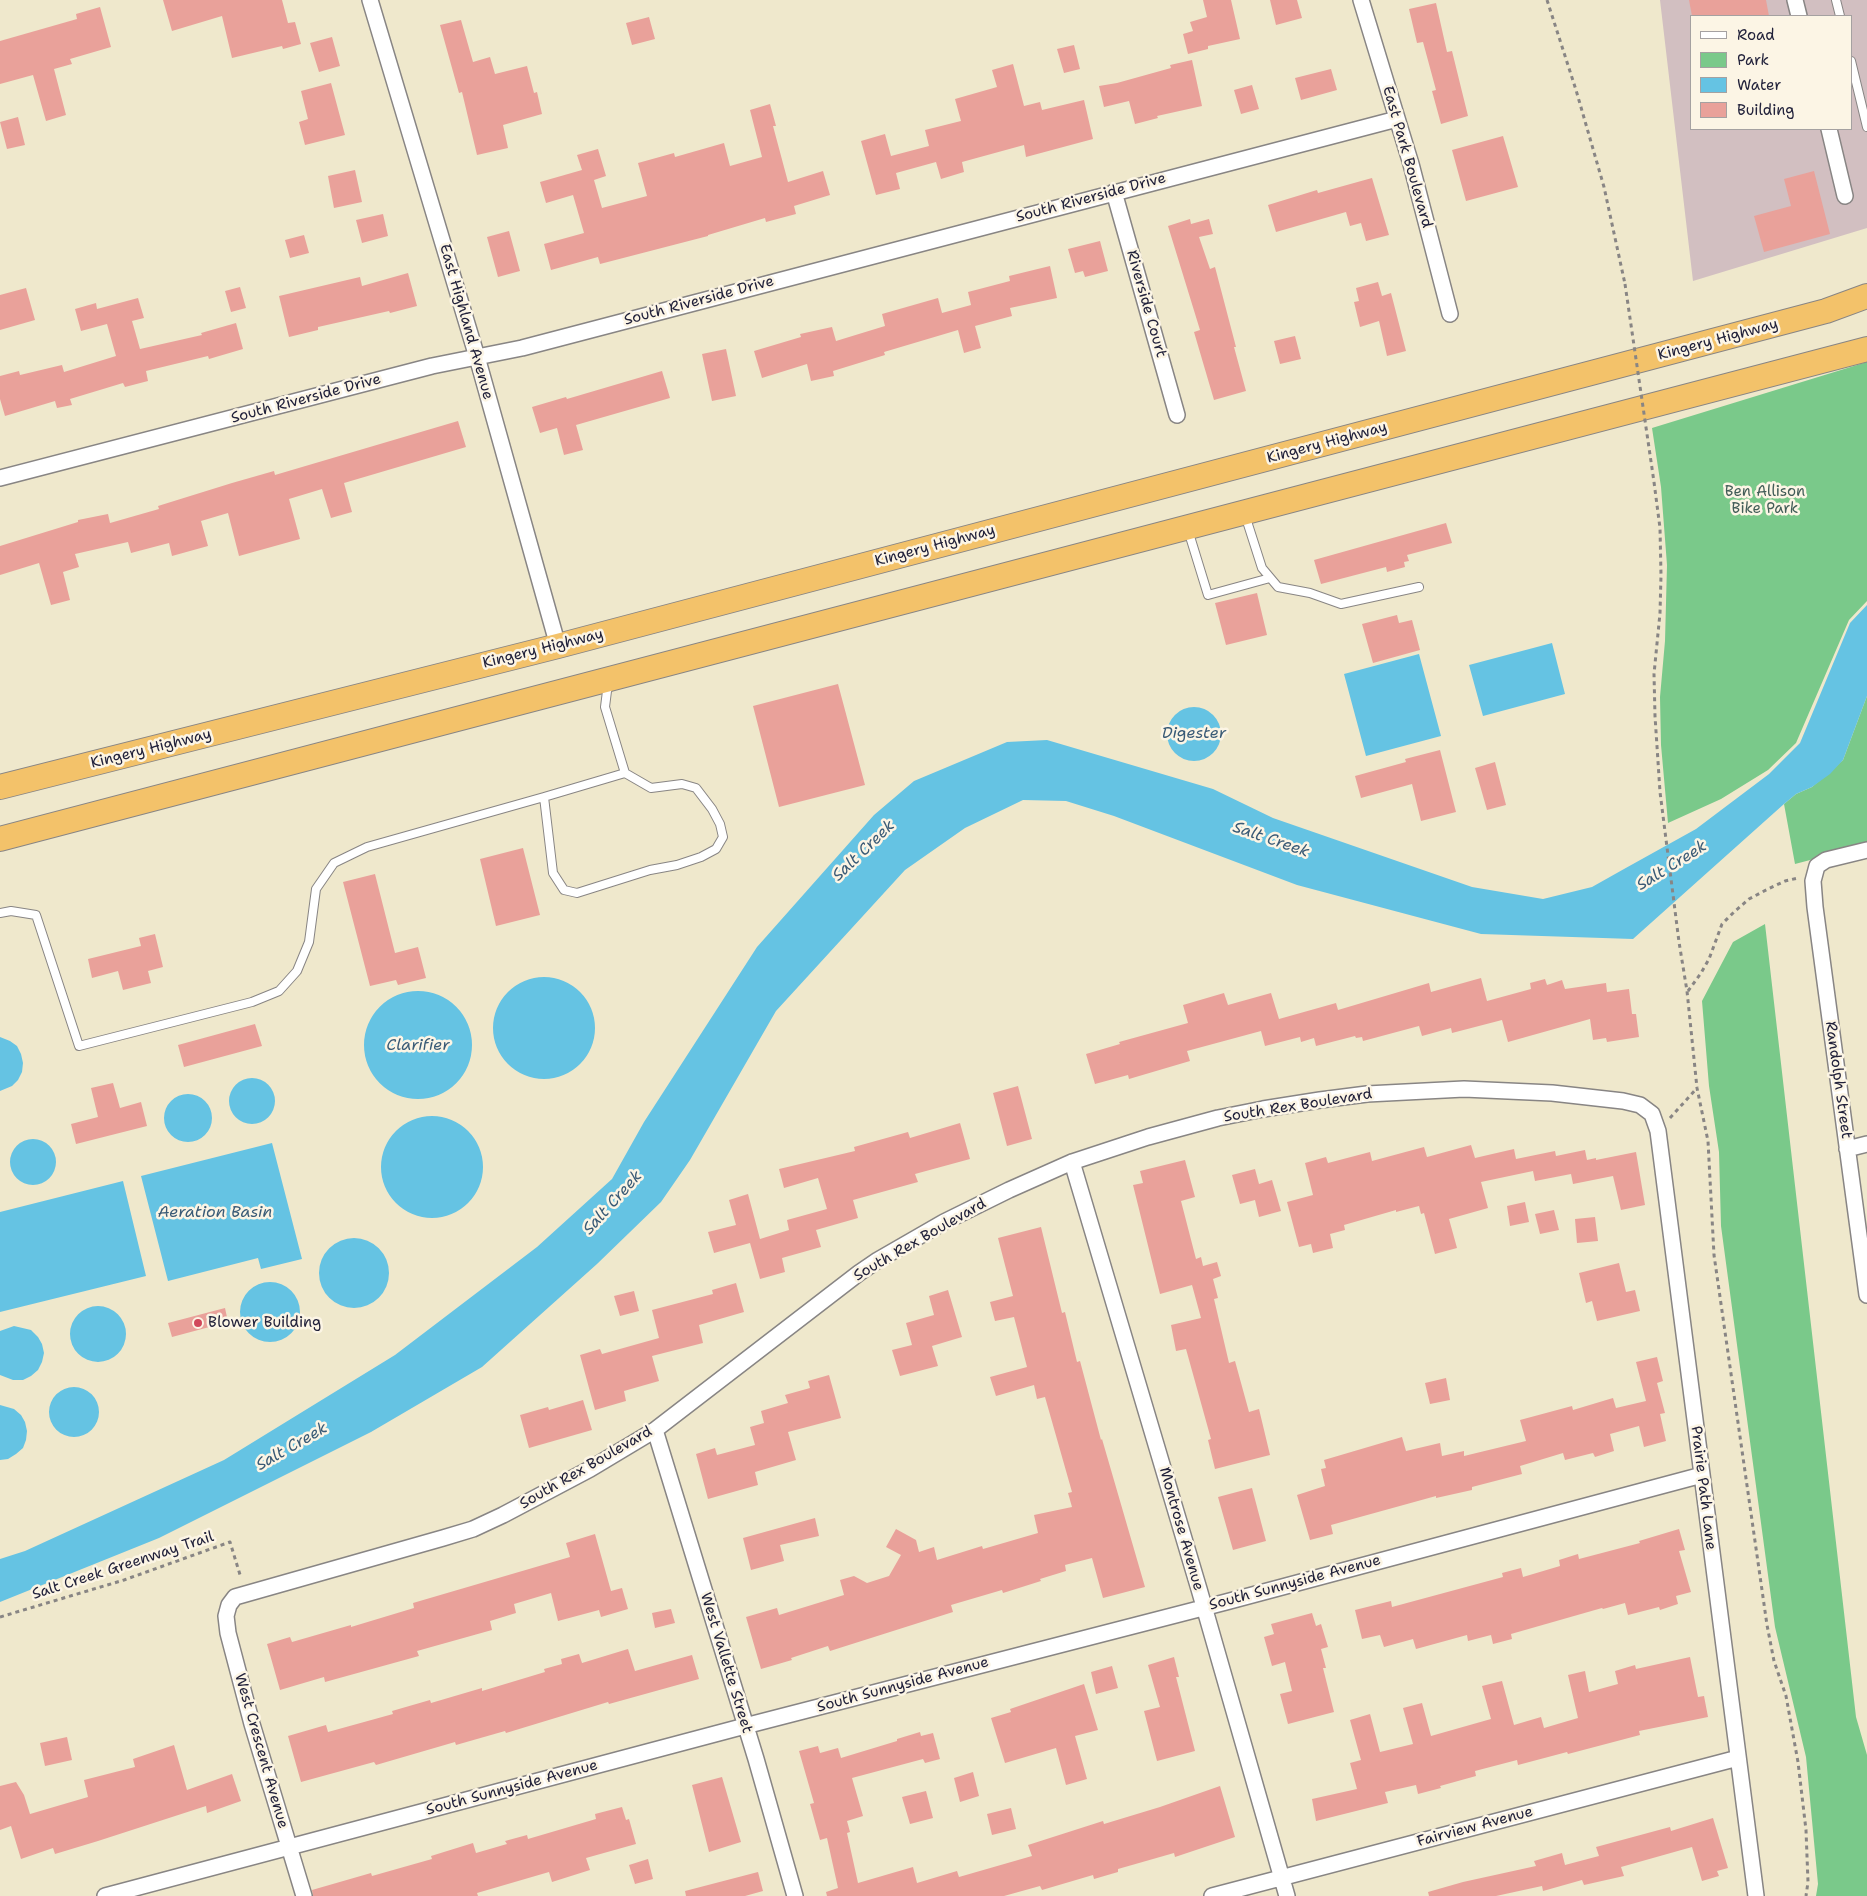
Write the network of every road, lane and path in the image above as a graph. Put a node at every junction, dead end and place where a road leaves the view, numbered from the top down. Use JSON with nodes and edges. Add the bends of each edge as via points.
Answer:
{"nodes":[{"id":1,"x":370,"y":0,"type":"edge"},
{"id":2,"x":1361,"y":0,"type":"edge"},
{"id":3,"x":1547,"y":0,"type":"edge"},
{"id":4,"x":1795,"y":0,"type":"edge"},
{"id":5,"x":1836,"y":0,"type":"edge"},
{"id":6,"x":1799,"y":15,"type":"edge"},
{"id":7,"x":1840,"y":15,"type":"edge"},
{"id":8,"x":1852,"y":65,"type":"edge"},
{"id":9,"x":1397,"y":119,"type":"junction"},
{"id":10,"x":1867,"y":128,"type":"edge"},
{"id":11,"x":1829,"y":130,"type":"edge"},
{"id":12,"x":1114,"y":192,"type":"junction"},
{"id":13,"x":1845,"y":196,"type":"dead end"},
{"id":14,"x":1867,"y":296,"type":"edge"},
{"id":15,"x":1450,"y":314,"type":"dead end"},
{"id":16,"x":1867,"y":349,"type":"edge"},
{"id":17,"x":477,"y":357,"type":"junction"},
{"id":18,"x":1177,"y":415,"type":"dead end"},
{"id":19,"x":0,"y":478,"type":"edge"},
{"id":20,"x":1245,"y":513,"type":"junction"},
{"id":21,"x":1188,"y":528,"type":"junction"},
{"id":22,"x":1270,"y":578,"type":"junction"},
{"id":23,"x":1419,"y":587,"type":"dead end"},
{"id":24,"x":558,"y":646,"type":"junction"},
{"id":25,"x":614,"y":678,"type":"junction"},
{"id":26,"x":625,"y":773,"type":"junction"},
{"id":27,"x":0,"y":787,"type":"edge"},
{"id":28,"x":544,"y":797,"type":"junction"},
{"id":29,"x":0,"y":839,"type":"edge"},
{"id":30,"x":1867,"y":850,"type":"edge"},
{"id":31,"x":1813,"y":881,"type":"junction"},
{"id":32,"x":0,"y":913,"type":"edge"},
{"id":33,"x":1687,"y":991,"type":"junction"},
{"id":34,"x":1697,"y":1088,"type":"junction"},
{"id":35,"x":1623,"y":1101,"type":"joint"},
{"id":36,"x":1658,"y":1131,"type":"junction"},
{"id":37,"x":1867,"y":1144,"type":"edge"},
{"id":38,"x":1847,"y":1149,"type":"junction"},
{"id":39,"x":1072,"y":1162,"type":"junction"},
{"id":40,"x":1867,"y":1295,"type":"edge"},
{"id":41,"x":655,"y":1430,"type":"junction"},
{"id":42,"x":1702,"y":1475,"type":"junction"},
{"id":43,"x":246,"y":1592,"type":"junction"},
{"id":44,"x":228,"y":1605,"type":"joint"},
{"id":45,"x":1204,"y":1608,"type":"junction"},
{"id":46,"x":0,"y":1617,"type":"edge"},
{"id":47,"x":745,"y":1726,"type":"junction"},
{"id":48,"x":1738,"y":1758,"type":"junction"},
{"id":49,"x":289,"y":1847,"type":"junction"},
{"id":50,"x":1282,"y":1878,"type":"junction"},
{"id":51,"x":105,"y":1896,"type":"edge"},
{"id":52,"x":304,"y":1896,"type":"edge"},
{"id":53,"x":795,"y":1896,"type":"edge"},
{"id":54,"x":1212,"y":1896,"type":"edge"},
{"id":55,"x":1287,"y":1896,"type":"edge"},
{"id":56,"x":1756,"y":1896,"type":"edge"},
{"id":57,"x":1806,"y":1896,"type":"edge"}],
"edges":[{"from":1,"to":17,"type":"street","name":"East Highland Avenue"},
{"from":2,"to":9,"type":"street","name":"East Park Boulevard"},
{"from":3,"to":33,"type":"path","bridge":true,"via":[[1604,187],[1625,284],[1654,482],[1660,528],[1661,575],[1654,716],[1660,792]]},
{"from":4,"to":6,"type":"street"},
{"from":5,"to":7,"type":"lane"},
{"from":8,"to":10,"type":"lane"},
{"from":9,"to":12,"type":"street","name":"South Riverside Drive"},
{"from":9,"to":15,"type":"street","name":"East Park Boulevard"},
{"from":11,"to":13,"type":"street"},
{"from":12,"to":17,"type":"street","name":"South Riverside Drive","via":[[522,348]]},
{"from":12,"to":18,"type":"street","name":"Riverside Court"},
{"from":14,"to":24,"type":"highway","name":"Kingery Highway","via":[[1826,311]]},
{"from":16,"to":20,"type":"highway"},
{"from":17,"to":19,"type":"street","name":"South Riverside Drive"},
{"from":17,"to":24,"type":"street","name":"East Highland Avenue"},
{"from":20,"to":21,"type":"highway"},
{"from":20,"to":22,"type":"lane","via":[[1262,568]]},
{"from":21,"to":22,"type":"lane","via":[[1208,595]]},
{"from":21,"to":25,"type":"highway"},
{"from":22,"to":23,"type":"lane","via":[[1278,587],[1310,593],[1341,604]]},
{"from":24,"to":27,"type":"highway","name":"Kingery Highway"},
{"from":25,"to":26,"type":"lane","via":[[607,691],[605,707]]},
{"from":25,"to":29,"type":"highway"},
{"from":26,"to":28,"type":"lane"},
{"from":26,"to":28,"type":"lane","via":[[650,788],[682,784],[696,788],[720,824],[723,837],[716,849],[693,860],[577,893],[564,890],[553,873]]},
{"from":28,"to":32,"type":"lane","via":[[367,847],[334,863],[316,889],[309,942],[297,971],[279,991],[252,1002],[79,1046],[36,915],[11,911]]},
{"from":30,"to":31,"type":"street","name":"Randolph Street","via":[[1826,860],[1817,866]]},
{"from":31,"to":33,"type":"path","via":[[1795,877],[1734,912],[1722,924],[1709,959]]},
{"from":31,"to":38,"type":"street","name":"Randolph Street"},
{"from":33,"to":34,"type":"path"},
{"from":34,"to":36,"type":"path"},
{"from":34,"to":57,"type":"path","via":[[1708,1141],[1714,1255],[1765,1615],[1774,1661],[1786,1696],[1798,1762],[1806,1830]]},
{"from":35,"to":36,"type":"street","name":"Prairie Path Lane","via":[[1640,1105],[1652,1114]]},
{"from":35,"to":39,"type":"street","name":"South Rex Boulevard","via":[[1552,1093],[1464,1089],[1320,1100],[1218,1118]]},
{"from":36,"to":42,"type":"street","name":"Prairie Path Lane"},
{"from":37,"to":38,"type":"street"},
{"from":38,"to":40,"type":"street","name":"Randolph Street"},
{"from":39,"to":41,"type":"street","name":"South Rex Boulevard","via":[[952,1218],[859,1272]]},
{"from":39,"to":45,"type":"street","name":"Montrose Avenue"},
{"from":41,"to":43,"type":"street","name":"South Rex Boulevard","via":[[503,1516],[473,1529]]},
{"from":41,"to":47,"type":"street","name":"West Vallette Street"},
{"from":42,"to":45,"type":"street","name":"South Sunnyside Avenue"},
{"from":42,"to":48,"type":"street","name":"Prairie Path Lane"},
{"from":43,"to":44,"type":"street","name":"South Rex Boulevard"},
{"from":43,"to":46,"type":"path","name":"Salt Creek Greenway Trail","via":[[230,1542],[124,1580]]},
{"from":44,"to":49,"type":"street","name":"West Crescent Avenue","via":[[228,1633]]},
{"from":45,"to":47,"type":"street","name":"South Sunnyside Avenue"},
{"from":45,"to":50,"type":"street","name":"Montrose Avenue"},
{"from":47,"to":49,"type":"street","name":"South Sunnyside Avenue"},
{"from":47,"to":53,"type":"street","name":"West Vallette Street"},
{"from":48,"to":50,"type":"street","name":"Fairview Avenue"},
{"from":48,"to":56,"type":"street","name":"Prairie Path Lane"},
{"from":49,"to":51,"type":"street","name":"South Sunnyside Avenue"},
{"from":49,"to":52,"type":"street","name":"West Crescent Avenue"},
{"from":50,"to":54,"type":"street","name":"Fairview Avenue"},
{"from":50,"to":55,"type":"street","name":"Montrose Avenue"}]}
